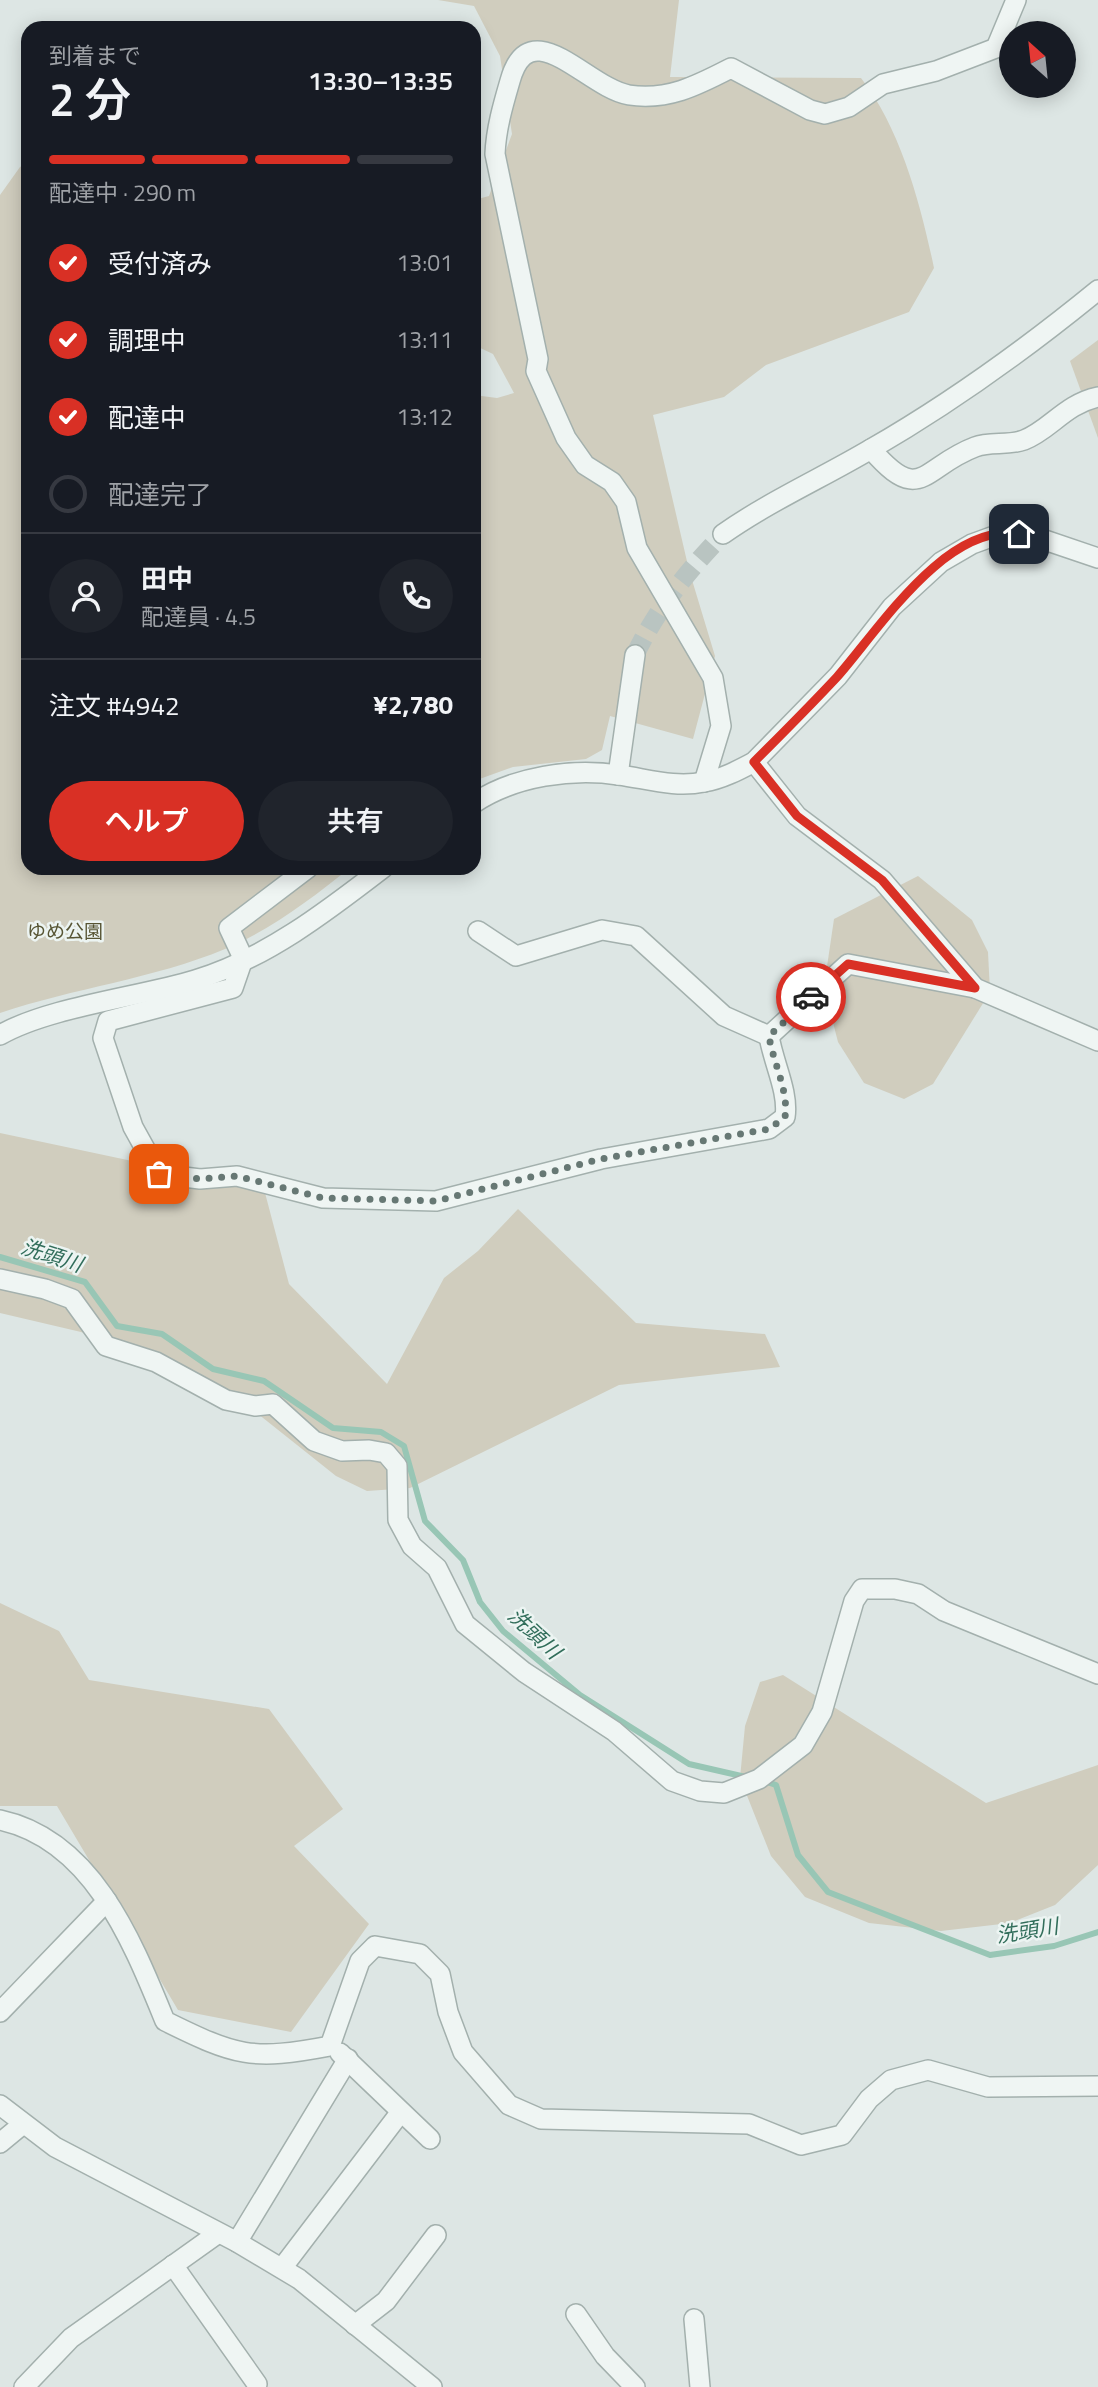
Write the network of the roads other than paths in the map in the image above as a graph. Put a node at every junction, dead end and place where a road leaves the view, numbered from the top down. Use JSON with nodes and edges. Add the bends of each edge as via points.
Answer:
{"nodes":[{"id":1,"x":1016,"y":0,"type":"edge"},
{"id":2,"x":1098,"y":290,"type":"edge"},
{"id":3,"x":1098,"y":397,"type":"edge"},
{"id":4,"x":871,"y":449,"type":"junction"},
{"id":5,"x":723,"y":534,"type":"tunnel mouth"},
{"id":6,"x":1098,"y":558,"type":"edge"},
{"id":7,"x":635,"y":655,"type":"tunnel mouth"},
{"id":8,"x":754,"y":762,"type":"junction"},
{"id":9,"x":618,"y":775,"type":"junction"},
{"id":10,"x":704,"y":782,"type":"junction"},
{"id":11,"x":481,"y":800,"type":"edge"},
{"id":12,"x":299,"y":875,"type":"edge"},
{"id":13,"x":374,"y":875,"type":"edge"},
{"id":14,"x":478,"y":931,"type":"dead end"},
{"id":15,"x":243,"y":961,"type":"junction"},
{"id":16,"x":975,"y":988,"type":"junction"},
{"id":17,"x":2,"y":1028,"type":"edge"},
{"id":18,"x":769,"y":1036,"type":"junction"},
{"id":19,"x":1098,"y":1041,"type":"edge"},
{"id":20,"x":0,"y":1279,"type":"edge"},
{"id":21,"x":1098,"y":1674,"type":"edge"},
{"id":22,"x":0,"y":1820,"type":"edge"},
{"id":23,"x":107,"y":1901,"type":"junction"},
{"id":24,"x":0,"y":2012,"type":"edge"},
{"id":25,"x":330,"y":2046,"type":"junction"},
{"id":26,"x":348,"y":2059,"type":"junction"},
{"id":27,"x":1098,"y":2086,"type":"edge"},
{"id":28,"x":0,"y":2105,"type":"edge"},
{"id":29,"x":400,"y":2113,"type":"junction"},
{"id":30,"x":23,"y":2124,"type":"junction"},
{"id":31,"x":430,"y":2139,"type":"dead end"},
{"id":32,"x":0,"y":2143,"type":"edge"},
{"id":33,"x":217,"y":2234,"type":"junction"},
{"id":34,"x":436,"y":2235,"type":"dead end"},
{"id":35,"x":237,"y":2242,"type":"junction"},
{"id":36,"x":173,"y":2265,"type":"junction"},
{"id":37,"x":282,"y":2268,"type":"junction"},
{"id":38,"x":576,"y":2314,"type":"dead end"},
{"id":39,"x":694,"y":2319,"type":"dead end"},
{"id":40,"x":355,"y":2325,"type":"junction"},
{"id":41,"x":257,"y":2384,"type":"dead end"},
{"id":42,"x":24,"y":2387,"type":"edge"},
{"id":43,"x":432,"y":2387,"type":"edge"},
{"id":44,"x":635,"y":2387,"type":"edge"},
{"id":45,"x":700,"y":2387,"type":"edge"}],
"edges":[{"from":1,"to":10,"type":"street","via":[[996,48],[936,71],[883,84],[849,107],[825,114],[731,68],[680,93],[648,96],[613,90],[539,49],[519,57],[514,68],[495,154],[538,359],[536,371],[566,438],[585,465],[612,482],[626,502],[636,548],[713,678],[720,726]]},
{"from":2,"to":4,"type":"street","via":[[1036,341]]},
{"from":3,"to":4,"type":"street","via":[[1056,417],[1026,439],[977,446],[915,480],[898,477]]},
{"from":4,"to":5,"type":"street"},
{"from":6,"to":8,"type":"street","via":[[1033,536],[1005,532],[941,562],[892,607],[838,676]]},
{"from":7,"to":9,"type":"street"},
{"from":8,"to":10,"type":"street"},
{"from":8,"to":16,"type":"street","via":[[797,816],[882,880]]},
{"from":9,"to":10,"type":"street","via":[[664,784]]},
{"from":9,"to":11,"type":"street","via":[[570,772],[522,782]]},
{"from":12,"to":15,"type":"street","via":[[229,928]]},
{"from":13,"to":15,"type":"street","via":[[316,919]]},
{"from":14,"to":18,"type":"street","via":[[516,956],[602,930],[636,936],[724,1016]]},
{"from":15,"to":17,"type":"street","via":[[197,980]]},
{"from":15,"to":18,"type":"street","via":[[233,988],[108,1021],[103,1038],[133,1127],[159,1174],[200,1179],[237,1176],[323,1198],[436,1201],[601,1159],[769,1129],[785,1117],[787,1105]]},
{"from":16,"to":18,"type":"street","via":[[848,964]]},
{"from":16,"to":19,"type":"street"},
{"from":20,"to":21,"type":"street","via":[[72,1299],[106,1346],[156,1362],[226,1400],[272,1404],[314,1441],[342,1451],[386,1453],[397,1466],[398,1520],[412,1546],[437,1568],[465,1624],[523,1672],[614,1731],[671,1782],[724,1793],[759,1779],[803,1745],[822,1712],[854,1601],[862,1589],[918,1594],[944,1611]]},
{"from":22,"to":23,"type":"street","via":[[50,1840]]},
{"from":23,"to":24,"type":"street"},
{"from":23,"to":25,"type":"street","via":[[140,1960],[165,2021],[217,2047],[252,2055],[278,2056]]},
{"from":25,"to":26,"type":"street"},
{"from":25,"to":27,"type":"street","via":[[360,1961],[375,1946],[420,1954],[440,1974],[463,2052],[509,2105],[541,2119],[749,2124],[801,2145],[842,2135],[869,2099],[891,2080],[928,2070],[988,2087]]},
{"from":26,"to":29,"type":"street"},
{"from":26,"to":35,"type":"street"},
{"from":28,"to":30,"type":"street"},
{"from":29,"to":31,"type":"street"},
{"from":29,"to":37,"type":"street"},
{"from":30,"to":32,"type":"street"},
{"from":30,"to":33,"type":"street","via":[[55,2147]]},
{"from":33,"to":35,"type":"street"},
{"from":33,"to":36,"type":"street"},
{"from":34,"to":40,"type":"street","via":[[386,2301]]},
{"from":35,"to":37,"type":"street"},
{"from":36,"to":41,"type":"street"},
{"from":36,"to":42,"type":"street","via":[[71,2337]]},
{"from":37,"to":40,"type":"street"},
{"from":38,"to":44,"type":"street","via":[[605,2356]]},
{"from":39,"to":45,"type":"street"},
{"from":40,"to":43,"type":"street"}]}
